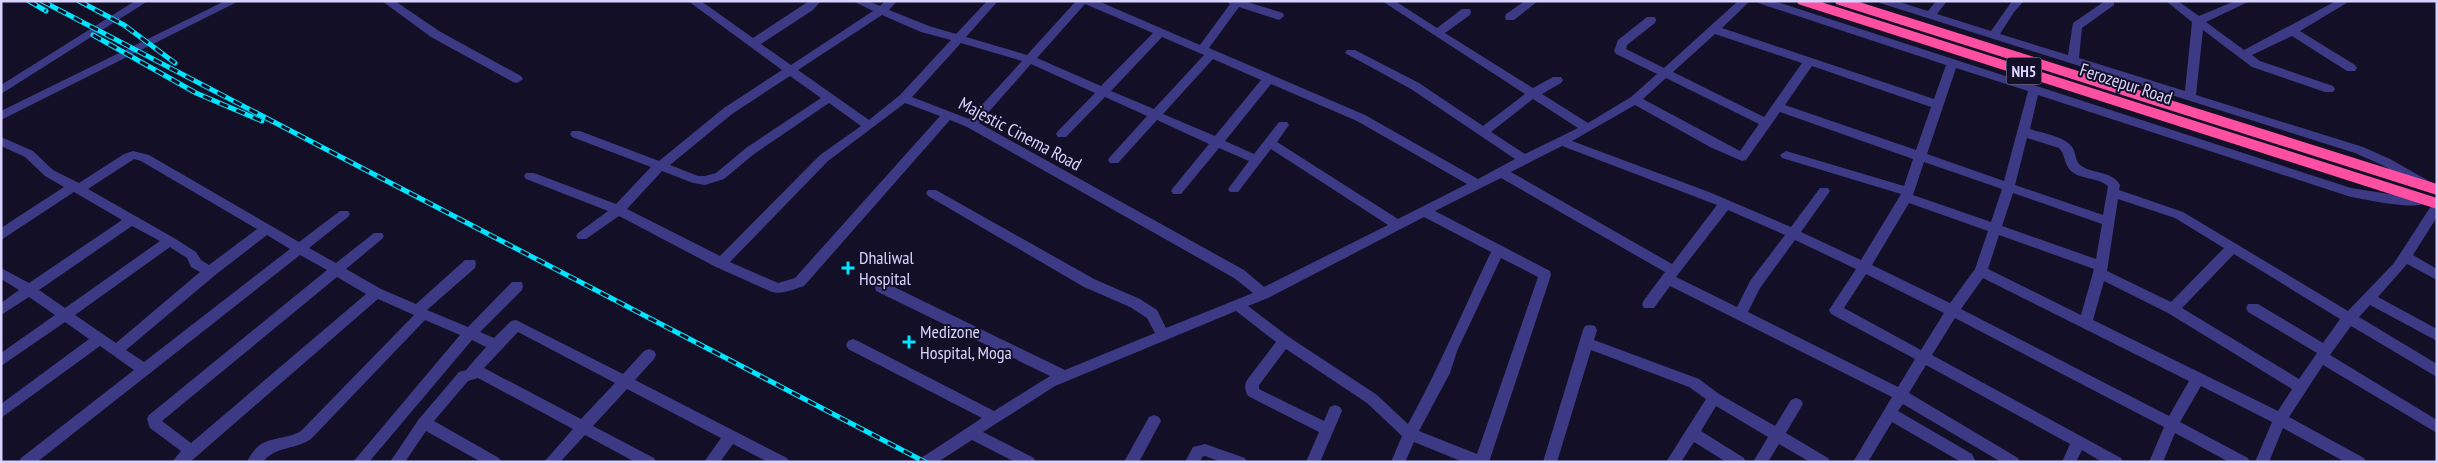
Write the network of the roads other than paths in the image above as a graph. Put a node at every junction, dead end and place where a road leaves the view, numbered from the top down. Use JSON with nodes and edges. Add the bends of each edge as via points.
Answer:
{"nodes":[{"id":1,"x":143,"y":1,"type":"edge"},
{"id":2,"x":227,"y":1,"type":"edge"},
{"id":3,"x":234,"y":1,"type":"edge"},
{"id":4,"x":387,"y":1,"type":"edge"},
{"id":5,"x":693,"y":1,"type":"edge"},
{"id":6,"x":816,"y":1,"type":"edge"},
{"id":7,"x":858,"y":1,"type":"edge"},
{"id":8,"x":892,"y":1,"type":"edge"},
{"id":9,"x":993,"y":1,"type":"edge"},
{"id":10,"x":1082,"y":1,"type":"edge"},
{"id":11,"x":1088,"y":1,"type":"edge"},
{"id":12,"x":1387,"y":1,"type":"edge"},
{"id":13,"x":1533,"y":1,"type":"edge"},
{"id":14,"x":1745,"y":1,"type":"edge"},
{"id":15,"x":1762,"y":1,"type":"edge"},
{"id":16,"x":1803,"y":1,"type":"edge"},
{"id":17,"x":1841,"y":1,"type":"edge"},
{"id":18,"x":1884,"y":1,"type":"edge"},
{"id":19,"x":1942,"y":1,"type":"edge"},
{"id":20,"x":2019,"y":1,"type":"edge"},
{"id":21,"x":2171,"y":1,"type":"edge"},
{"id":22,"x":2245,"y":1,"type":"edge"},
{"id":23,"x":2345,"y":1,"type":"edge"},
{"id":24,"x":1234,"y":2,"type":"edge"},
{"id":25,"x":2110,"y":3,"type":"dead end"},
{"id":26,"x":880,"y":11,"type":"junction"},
{"id":27,"x":1466,"y":12,"type":"dead end"},
{"id":28,"x":1279,"y":16,"type":"dead end"},
{"id":29,"x":1930,"y":16,"type":"junction"},
{"id":30,"x":1510,"y":18,"type":"dead end"},
{"id":31,"x":1651,"y":20,"type":"dead end"},
{"id":32,"x":2198,"y":21,"type":"junction"},
{"id":33,"x":1713,"y":29,"type":"junction"},
{"id":34,"x":2292,"y":31,"type":"junction"},
{"id":35,"x":1161,"y":32,"type":"junction"},
{"id":36,"x":1438,"y":33,"type":"junction"},
{"id":37,"x":1993,"y":36,"type":"junction"},
{"id":38,"x":957,"y":38,"type":"junction"},
{"id":39,"x":754,"y":44,"type":"junction"},
{"id":40,"x":1206,"y":52,"type":"junction"},
{"id":41,"x":1351,"y":53,"type":"dead end"},
{"id":42,"x":2243,"y":54,"type":"junction"},
{"id":43,"x":1029,"y":59,"type":"junction"},
{"id":44,"x":2073,"y":60,"type":"junction"},
{"id":45,"x":1810,"y":62,"type":"junction"},
{"id":46,"x":1952,"y":63,"type":"junction"},
{"id":47,"x":2351,"y":68,"type":"dead end"},
{"id":48,"x":790,"y":69,"type":"junction"},
{"id":49,"x":1663,"y":74,"type":"junction"},
{"id":50,"x":1269,"y":78,"type":"junction"},
{"id":51,"x":517,"y":79,"type":"dead end"},
{"id":52,"x":1557,"y":80,"type":"dead end"},
{"id":53,"x":2329,"y":89,"type":"dead end"},
{"id":54,"x":1,"y":90,"type":"edge"},
{"id":55,"x":2034,"y":90,"type":"junction"},
{"id":56,"x":1102,"y":91,"type":"junction"},
{"id":57,"x":1534,"y":93,"type":"junction"},
{"id":58,"x":830,"y":97,"type":"junction"},
{"id":59,"x":2190,"y":97,"type":"junction"},
{"id":60,"x":904,"y":98,"type":"junction"},
{"id":61,"x":1635,"y":100,"type":"junction"},
{"id":62,"x":1938,"y":105,"type":"junction"},
{"id":63,"x":1778,"y":107,"type":"junction"},
{"id":64,"x":1,"y":112,"type":"edge"},
{"id":65,"x":948,"y":115,"type":"junction"},
{"id":66,"x":1156,"y":115,"type":"junction"},
{"id":67,"x":1,"y":116,"type":"edge"},
{"id":68,"x":971,"y":124,"type":"junction"},
{"id":69,"x":1767,"y":124,"type":"junction"},
{"id":70,"x":1283,"y":125,"type":"dead end"},
{"id":71,"x":869,"y":126,"type":"junction"},
{"id":72,"x":1587,"y":128,"type":"junction"},
{"id":73,"x":1484,"y":131,"type":"junction"},
{"id":74,"x":2024,"y":132,"type":"junction"},
{"id":75,"x":576,"y":134,"type":"dead end"},
{"id":76,"x":1062,"y":134,"type":"dead end"},
{"id":77,"x":2244,"y":135,"type":"junction"},
{"id":78,"x":1,"y":141,"type":"edge"},
{"id":79,"x":1561,"y":141,"type":"junction"},
{"id":80,"x":1217,"y":142,"type":"junction"},
{"id":81,"x":1270,"y":143,"type":"junction"},
{"id":82,"x":1786,"y":155,"type":"dead end"},
{"id":83,"x":1921,"y":156,"type":"junction"},
{"id":84,"x":1114,"y":160,"type":"dead end"},
{"id":85,"x":1257,"y":160,"type":"junction"},
{"id":86,"x":1525,"y":160,"type":"junction"},
{"id":87,"x":660,"y":166,"type":"junction"},
{"id":88,"x":1501,"y":172,"type":"junction"},
{"id":89,"x":530,"y":176,"type":"dead end"},
{"id":90,"x":1477,"y":184,"type":"junction"},
{"id":91,"x":2009,"y":186,"type":"junction"},
{"id":92,"x":76,"y":187,"type":"junction"},
{"id":93,"x":1234,"y":189,"type":"dead end"},
{"id":94,"x":1177,"y":191,"type":"dead end"},
{"id":95,"x":1824,"y":191,"type":"dead end"},
{"id":96,"x":932,"y":193,"type":"dead end"},
{"id":97,"x":2114,"y":193,"type":"junction"},
{"id":98,"x":1907,"y":195,"type":"junction"},
{"id":99,"x":2434,"y":198,"type":"edge"},
{"id":100,"x":1726,"y":204,"type":"junction"},
{"id":101,"x":618,"y":210,"type":"junction"},
{"id":102,"x":1424,"y":211,"type":"junction"},
{"id":103,"x":344,"y":214,"type":"dead end"},
{"id":104,"x":133,"y":219,"type":"junction"},
{"id":105,"x":2109,"y":222,"type":"junction"},
{"id":106,"x":1398,"y":225,"type":"junction"},
{"id":107,"x":267,"y":228,"type":"junction"},
{"id":108,"x":1997,"y":228,"type":"junction"},
{"id":109,"x":1793,"y":234,"type":"junction"},
{"id":110,"x":1,"y":235,"type":"edge"},
{"id":111,"x":378,"y":236,"type":"dead end"},
{"id":112,"x":582,"y":236,"type":"dead end"},
{"id":113,"x":170,"y":240,"type":"junction"},
{"id":114,"x":2232,"y":248,"type":"junction"},
{"id":115,"x":301,"y":249,"type":"junction"},
{"id":116,"x":1498,"y":251,"type":"junction"},
{"id":117,"x":2405,"y":257,"type":"junction"},
{"id":118,"x":470,"y":264,"type":"dead end"},
{"id":119,"x":721,"y":264,"type":"junction"},
{"id":120,"x":1864,"y":267,"type":"junction"},
{"id":121,"x":2101,"y":269,"type":"junction"},
{"id":122,"x":338,"y":271,"type":"junction"},
{"id":123,"x":1981,"y":271,"type":"junction"},
{"id":124,"x":209,"y":272,"type":"junction"},
{"id":125,"x":1,"y":273,"type":"edge"},
{"id":126,"x":1671,"y":275,"type":"junction"},
{"id":127,"x":2437,"y":275,"type":"edge"},
{"id":128,"x":517,"y":286,"type":"dead end"},
{"id":129,"x":881,"y":287,"type":"dead end"},
{"id":130,"x":29,"y":290,"type":"junction"},
{"id":131,"x":376,"y":294,"type":"junction"},
{"id":132,"x":1263,"y":294,"type":"junction"},
{"id":133,"x":2369,"y":298,"type":"junction"},
{"id":134,"x":1238,"y":304,"type":"junction"},
{"id":135,"x":1649,"y":304,"type":"dead end"},
{"id":136,"x":2253,"y":308,"type":"dead end"},
{"id":137,"x":1953,"y":309,"type":"junction"},
{"id":138,"x":1,"y":310,"type":"edge"},
{"id":139,"x":2173,"y":310,"type":"junction"},
{"id":140,"x":420,"y":313,"type":"junction"},
{"id":141,"x":1740,"y":315,"type":"junction"},
{"id":142,"x":65,"y":316,"type":"junction"},
{"id":143,"x":2349,"y":319,"type":"junction"},
{"id":144,"x":2086,"y":321,"type":"junction"},
{"id":145,"x":469,"y":334,"type":"junction"},
{"id":146,"x":1163,"y":335,"type":"junction"},
{"id":147,"x":2437,"y":336,"type":"edge"},
{"id":148,"x":99,"y":339,"type":"junction"},
{"id":149,"x":1284,"y":341,"type":"junction"},
{"id":150,"x":496,"y":345,"type":"junction"},
{"id":151,"x":853,"y":345,"type":"dead end"},
{"id":152,"x":116,"y":350,"type":"junction"},
{"id":153,"x":2323,"y":354,"type":"junction"},
{"id":154,"x":649,"y":355,"type":"dead end"},
{"id":155,"x":1924,"y":357,"type":"junction"},
{"id":156,"x":1,"y":360,"type":"edge"},
{"id":157,"x":145,"y":370,"type":"junction"},
{"id":158,"x":2437,"y":371,"type":"edge"},
{"id":159,"x":471,"y":373,"type":"junction"},
{"id":160,"x":1064,"y":376,"type":"junction"},
{"id":161,"x":2198,"y":378,"type":"junction"},
{"id":162,"x":626,"y":382,"type":"junction"},
{"id":163,"x":2301,"y":388,"type":"junction"},
{"id":164,"x":1900,"y":395,"type":"junction"},
{"id":165,"x":1714,"y":398,"type":"junction"},
{"id":166,"x":1796,"y":404,"type":"dead end"},
{"id":167,"x":1334,"y":411,"type":"dead end"},
{"id":168,"x":1,"y":412,"type":"edge"},
{"id":169,"x":1889,"y":413,"type":"junction"},
{"id":170,"x":993,"y":417,"type":"junction"},
{"id":171,"x":2280,"y":419,"type":"junction"},
{"id":172,"x":1154,"y":421,"type":"dead end"},
{"id":173,"x":424,"y":423,"type":"junction"},
{"id":174,"x":2172,"y":424,"type":"junction"},
{"id":175,"x":2437,"y":427,"type":"edge"},
{"id":176,"x":584,"y":428,"type":"junction"},
{"id":177,"x":1327,"y":429,"type":"junction"},
{"id":178,"x":971,"y":432,"type":"junction"},
{"id":179,"x":1692,"y":433,"type":"junction"},
{"id":180,"x":1410,"y":434,"type":"junction"},
{"id":181,"x":1778,"y":435,"type":"junction"},
{"id":182,"x":731,"y":436,"type":"junction"},
{"id":183,"x":2079,"y":442,"type":"junction"},
{"id":184,"x":192,"y":450,"type":"junction"},
{"id":185,"x":26,"y":462,"type":"edge"},
{"id":186,"x":179,"y":462,"type":"edge"},
{"id":187,"x":254,"y":462,"type":"edge"},
{"id":188,"x":360,"y":462,"type":"edge"},
{"id":189,"x":397,"y":462,"type":"edge"},
{"id":190,"x":494,"y":462,"type":"edge"},
{"id":191,"x":551,"y":462,"type":"edge"},
{"id":192,"x":650,"y":462,"type":"edge"},
{"id":193,"x":711,"y":462,"type":"edge"},
{"id":194,"x":782,"y":462,"type":"edge"},
{"id":195,"x":926,"y":462,"type":"edge"},
{"id":196,"x":1029,"y":462,"type":"edge"},
{"id":197,"x":1131,"y":462,"type":"edge"},
{"id":198,"x":1192,"y":462,"type":"edge"},
{"id":199,"x":1240,"y":462,"type":"edge"},
{"id":200,"x":1313,"y":462,"type":"edge"},
{"id":201,"x":1398,"y":462,"type":"edge"},
{"id":202,"x":1481,"y":462,"type":"edge"},
{"id":203,"x":1550,"y":462,"type":"edge"},
{"id":204,"x":1674,"y":462,"type":"edge"},
{"id":205,"x":1739,"y":462,"type":"edge"},
{"id":206,"x":1760,"y":462,"type":"edge"},
{"id":207,"x":1823,"y":462,"type":"edge"},
{"id":208,"x":1860,"y":462,"type":"edge"},
{"id":209,"x":1969,"y":462,"type":"edge"},
{"id":210,"x":2013,"y":462,"type":"edge"},
{"id":211,"x":2069,"y":462,"type":"edge"},
{"id":212,"x":2116,"y":462,"type":"edge"},
{"id":213,"x":2156,"y":462,"type":"edge"},
{"id":214,"x":2243,"y":462,"type":"edge"},
{"id":215,"x":2262,"y":462,"type":"edge"},
{"id":216,"x":2360,"y":462,"type":"edge"}],
"edges":[{"from":1,"to":54,"type":"street"},
{"from":2,"to":64,"type":"street"},
{"from":3,"to":67,"type":"street"},
{"from":4,"to":51,"type":"street","via":[[435,34]]},
{"from":5,"to":39,"type":"street"},
{"from":6,"to":39,"type":"street"},
{"from":7,"to":26,"type":"street"},
{"from":8,"to":26,"type":"street"},
{"from":9,"to":38,"type":"street"},
{"from":10,"to":43,"type":"street"},
{"from":11,"to":35,"type":"street"},
{"from":12,"to":36,"type":"street"},
{"from":13,"to":30,"type":"street"},
{"from":14,"to":33,"type":"street"},
{"from":15,"to":46,"type":"street"},
{"from":16,"to":77,"type":"highway","name":"Ferozepur Road","number":"NH5"},
{"from":17,"to":77,"type":"highway","name":"Ferozepur Road","number":"NH5"},
{"from":18,"to":29,"type":"street"},
{"from":19,"to":29,"type":"street"},
{"from":20,"to":37,"type":"street"},
{"from":21,"to":32,"type":"street"},
{"from":22,"to":32,"type":"street"},
{"from":23,"to":34,"type":"street"},
{"from":24,"to":28,"type":"street"},
{"from":24,"to":40,"type":"street"},
{"from":25,"to":44,"type":"street","via":[[2076,26]]},
{"from":26,"to":38,"type":"street"},
{"from":26,"to":48,"type":"street"},
{"from":27,"to":36,"type":"street"},
{"from":29,"to":37,"type":"street"},
{"from":31,"to":49,"type":"street","via":[[1619,49]]},
{"from":32,"to":42,"type":"street"},
{"from":32,"to":59,"type":"street"},
{"from":33,"to":45,"type":"street"},
{"from":33,"to":49,"type":"street"},
{"from":34,"to":42,"type":"street"},
{"from":34,"to":47,"type":"street"},
{"from":35,"to":40,"type":"street"},
{"from":35,"to":56,"type":"street"},
{"from":36,"to":57,"type":"street"},
{"from":37,"to":44,"type":"street"},
{"from":38,"to":43,"type":"street"},
{"from":38,"to":60,"type":"street"},
{"from":39,"to":48,"type":"street"},
{"from":40,"to":50,"type":"street"},
{"from":40,"to":66,"type":"street"},
{"from":41,"to":73,"type":"street","via":[[1410,83]]},
{"from":42,"to":53,"type":"street","via":[[2264,68]]},
{"from":43,"to":56,"type":"street"},
{"from":43,"to":68,"type":"street"},
{"from":44,"to":59,"type":"street"},
{"from":45,"to":62,"type":"street"},
{"from":45,"to":63,"type":"street"},
{"from":46,"to":55,"type":"street"},
{"from":46,"to":62,"type":"street"},
{"from":48,"to":58,"type":"street"},
{"from":48,"to":87,"type":"street","via":[[728,112]]},
{"from":49,"to":61,"type":"street"},
{"from":49,"to":69,"type":"street"},
{"from":50,"to":80,"type":"street"},
{"from":50,"to":90,"type":"street","via":[[1361,118]]},
{"from":52,"to":57,"type":"street"},
{"from":55,"to":74,"type":"street"},
{"from":55,"to":99,"type":"street","via":[[2351,192],[2374,198]]},
{"from":56,"to":66,"type":"street"},
{"from":56,"to":76,"type":"street"},
{"from":57,"to":72,"type":"street"},
{"from":57,"to":73,"type":"street"},
{"from":58,"to":71,"type":"street"},
{"from":58,"to":87,"type":"street","via":[[714,179],[697,180]]},
{"from":59,"to":99,"type":"street","via":[[2359,150],[2412,175]]},
{"from":60,"to":65,"type":"street","name":"Majestic Cinema Road"},
{"from":60,"to":71,"type":"street"},
{"from":61,"to":69,"type":"street","via":[[1740,157]]},
{"from":61,"to":72,"type":"street"},
{"from":62,"to":83,"type":"street"},
{"from":63,"to":69,"type":"street"},
{"from":63,"to":83,"type":"street"},
{"from":65,"to":68,"type":"street","name":"Majestic Cinema Road"},
{"from":65,"to":119,"type":"street","via":[[799,282],[777,288]]},
{"from":66,"to":80,"type":"street"},
{"from":66,"to":84,"type":"street"},
{"from":68,"to":132,"type":"street","name":"Majestic Cinema Road","via":[[1238,274]]},
{"from":70,"to":81,"type":"street"},
{"from":71,"to":119,"type":"street","via":[[824,158]]},
{"from":72,"to":79,"type":"street"},
{"from":73,"to":86,"type":"street"},
{"from":74,"to":91,"type":"street"},
{"from":74,"to":97,"type":"street","via":[[2067,147],[2073,168],[2110,180]]},
{"from":75,"to":87,"type":"street"},
{"from":77,"to":99,"type":"highway","name":"Ferozepur Road","number":"NH5"},
{"from":78,"to":92,"type":"street","via":[[29,154],[49,173]]},
{"from":79,"to":86,"type":"street"},
{"from":79,"to":100,"type":"street"},
{"from":80,"to":85,"type":"street"},
{"from":80,"to":94,"type":"street"},
{"from":81,"to":85,"type":"street"},
{"from":81,"to":106,"type":"street"},
{"from":82,"to":98,"type":"street"},
{"from":83,"to":91,"type":"street"},
{"from":83,"to":98,"type":"street"},
{"from":85,"to":93,"type":"street"},
{"from":86,"to":88,"type":"street"},
{"from":87,"to":101,"type":"street"},
{"from":88,"to":90,"type":"street"},
{"from":88,"to":126,"type":"street"},
{"from":89,"to":101,"type":"street"},
{"from":90,"to":102,"type":"street"},
{"from":91,"to":105,"type":"street"},
{"from":91,"to":108,"type":"street"},
{"from":92,"to":104,"type":"street"},
{"from":92,"to":107,"type":"street","via":[[128,157],[139,156]]},
{"from":92,"to":110,"type":"street"},
{"from":95,"to":109,"type":"street"},
{"from":96,"to":146,"type":"street","via":[[1089,282],[1135,303],[1152,314]]},
{"from":97,"to":105,"type":"street"},
{"from":97,"to":114,"type":"street","via":[[2179,215]]},
{"from":98,"to":108,"type":"street"},
{"from":98,"to":120,"type":"street"},
{"from":99,"to":117,"type":"street"},
{"from":100,"to":109,"type":"street"},
{"from":100,"to":126,"type":"street"},
{"from":101,"to":112,"type":"street"},
{"from":101,"to":119,"type":"street"},
{"from":102,"to":106,"type":"street"},
{"from":102,"to":116,"type":"street"},
{"from":103,"to":115,"type":"street"},
{"from":104,"to":113,"type":"street"},
{"from":104,"to":130,"type":"street"},
{"from":105,"to":121,"type":"street"},
{"from":106,"to":132,"type":"street"},
{"from":107,"to":115,"type":"street"},
{"from":107,"to":124,"type":"street"},
{"from":108,"to":121,"type":"street"},
{"from":108,"to":123,"type":"street"},
{"from":109,"to":120,"type":"street"},
{"from":109,"to":141,"type":"street","via":[[1755,285]]},
{"from":111,"to":122,"type":"street"},
{"from":113,"to":124,"type":"street"},
{"from":113,"to":142,"type":"street"},
{"from":114,"to":139,"type":"street"},
{"from":114,"to":143,"type":"street"},
{"from":115,"to":122,"type":"street"},
{"from":115,"to":157,"type":"street"},
{"from":116,"to":180,"type":"street"},
{"from":116,"to":202,"type":"street","via":[[1544,273],[1545,278]]},
{"from":117,"to":127,"type":"street"},
{"from":117,"to":133,"type":"street"},
{"from":118,"to":140,"type":"street"},
{"from":120,"to":137,"type":"street"},
{"from":120,"to":155,"type":"street","via":[[1836,310]]},
{"from":121,"to":139,"type":"street"},
{"from":121,"to":144,"type":"street"},
{"from":122,"to":131,"type":"street"},
{"from":122,"to":184,"type":"street","via":[[154,419],[155,424]]},
{"from":123,"to":137,"type":"street"},
{"from":123,"to":144,"type":"street"},
{"from":124,"to":152,"type":"street"},
{"from":125,"to":130,"type":"street"},
{"from":126,"to":135,"type":"street"},
{"from":126,"to":141,"type":"street"},
{"from":128,"to":145,"type":"street"},
{"from":129,"to":160,"type":"street"},
{"from":130,"to":138,"type":"street"},
{"from":130,"to":142,"type":"street"},
{"from":131,"to":140,"type":"street"},
{"from":131,"to":184,"type":"street"},
{"from":132,"to":134,"type":"street"},
{"from":133,"to":143,"type":"street"},
{"from":133,"to":147,"type":"street"},
{"from":134,"to":146,"type":"street"},
{"from":134,"to":149,"type":"street"},
{"from":136,"to":153,"type":"street"},
{"from":137,"to":155,"type":"street"},
{"from":137,"to":174,"type":"street"},
{"from":139,"to":163,"type":"street"},
{"from":140,"to":145,"type":"street"},
{"from":140,"to":187,"type":"street","via":[[306,435],[291,444],[281,442],[268,447]]},
{"from":141,"to":164,"type":"street"},
{"from":142,"to":148,"type":"street"},
{"from":142,"to":156,"type":"street"},
{"from":143,"to":153,"type":"street"},
{"from":143,"to":158,"type":"street"},
{"from":144,"to":161,"type":"street"},
{"from":145,"to":150,"type":"street"},
{"from":145,"to":188,"type":"street"},
{"from":146,"to":160,"type":"street"},
{"from":148,"to":152,"type":"street"},
{"from":148,"to":168,"type":"street"},
{"from":149,"to":177,"type":"street","via":[[1252,384],[1253,392]]},
{"from":149,"to":180,"type":"street","via":[[1372,399]]},
{"from":150,"to":159,"type":"street"},
{"from":150,"to":162,"type":"street","via":[[516,325]]},
{"from":151,"to":170,"type":"street"},
{"from":152,"to":157,"type":"street"},
{"from":153,"to":163,"type":"street"},
{"from":153,"to":175,"type":"street"},
{"from":154,"to":162,"type":"street"},
{"from":155,"to":164,"type":"street"},
{"from":155,"to":183,"type":"street"},
{"from":157,"to":185,"type":"street"},
{"from":159,"to":173,"type":"street","via":[[464,376]]},
{"from":159,"to":176,"type":"street","via":[[479,372]]},
{"from":160,"to":170,"type":"street"},
{"from":161,"to":171,"type":"street"},
{"from":161,"to":174,"type":"street"},
{"from":162,"to":176,"type":"street"},
{"from":162,"to":182,"type":"street"},
{"from":163,"to":171,"type":"street"},
{"from":164,"to":169,"type":"street"},
{"from":164,"to":210,"type":"street","via":[[1963,429]]},
{"from":165,"to":179,"type":"street"},
{"from":165,"to":181,"type":"street"},
{"from":165,"to":203,"type":"street","via":[[1694,383],[1588,336]]},
{"from":166,"to":181,"type":"street"},
{"from":167,"to":177,"type":"street"},
{"from":169,"to":208,"type":"street"},
{"from":169,"to":209,"type":"street"},
{"from":170,"to":178,"type":"street"},
{"from":171,"to":215,"type":"street"},
{"from":171,"to":216,"type":"street"},
{"from":172,"to":197,"type":"street"},
{"from":173,"to":189,"type":"street"},
{"from":173,"to":190,"type":"street"},
{"from":174,"to":213,"type":"street"},
{"from":174,"to":214,"type":"street"},
{"from":176,"to":191,"type":"street"},
{"from":176,"to":192,"type":"street"},
{"from":177,"to":200,"type":"street"},
{"from":178,"to":195,"type":"street"},
{"from":178,"to":196,"type":"street"},
{"from":179,"to":204,"type":"street"},
{"from":179,"to":205,"type":"street"},
{"from":180,"to":201,"type":"street"},
{"from":180,"to":202,"type":"street"},
{"from":181,"to":206,"type":"street"},
{"from":181,"to":207,"type":"street"},
{"from":182,"to":193,"type":"street"},
{"from":182,"to":194,"type":"street"},
{"from":183,"to":211,"type":"street"},
{"from":183,"to":212,"type":"street"},
{"from":184,"to":186,"type":"street"},
{"from":198,"to":199,"type":"street","via":[[1198,451],[1205,450]]}]}
